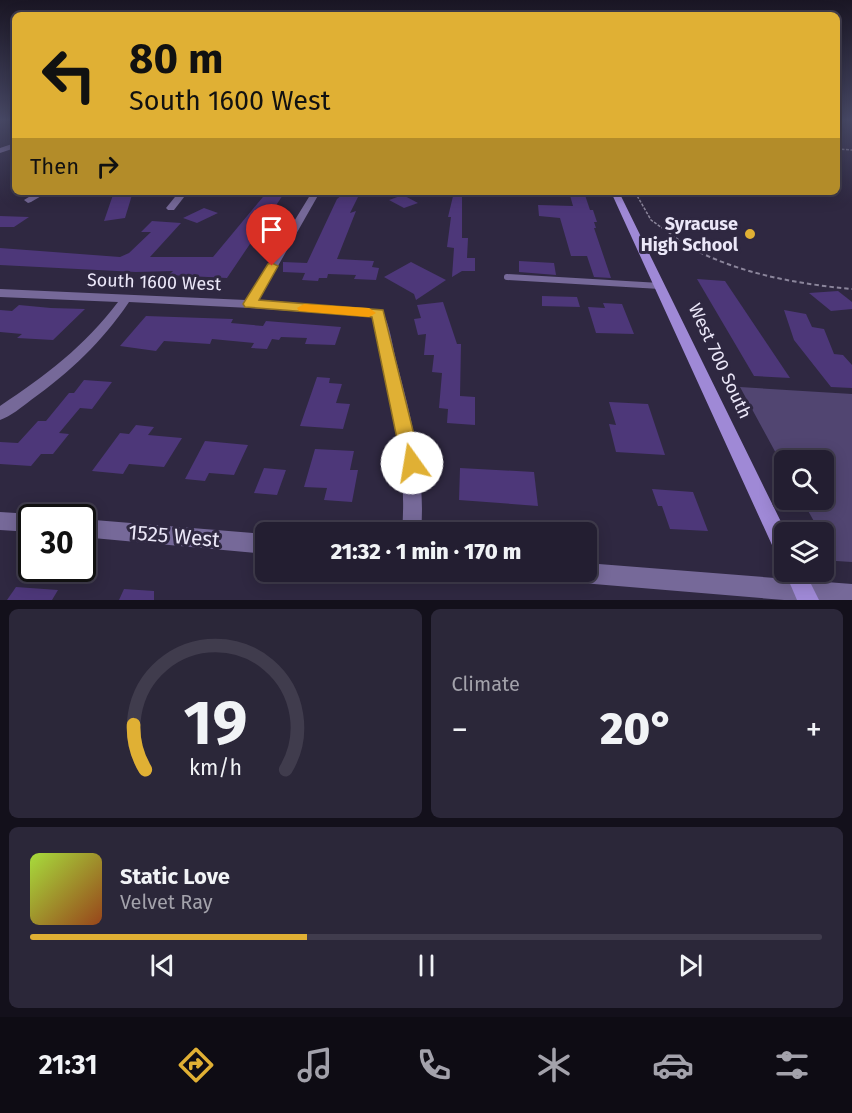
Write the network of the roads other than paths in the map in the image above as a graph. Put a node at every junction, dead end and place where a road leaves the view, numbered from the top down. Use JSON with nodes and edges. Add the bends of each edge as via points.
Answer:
{"nodes":[{"id":1,"x":38,"y":195,"type":"edge"},
{"id":2,"x":182,"y":195,"type":"edge"},
{"id":3,"x":314,"y":195,"type":"edge"},
{"id":4,"x":616,"y":195,"type":"edge"},
{"id":5,"x":28,"y":200,"type":"dead end"},
{"id":6,"x":171,"y":208,"type":"dead end"},
{"id":7,"x":507,"y":277,"type":"dead end"},
{"id":8,"x":660,"y":286,"type":"junction"},
{"id":9,"x":0,"y":293,"type":"edge"},
{"id":10,"x":125,"y":300,"type":"junction"},
{"id":11,"x":250,"y":304,"type":"junction"},
{"id":12,"x":0,"y":414,"type":"edge"},
{"id":13,"x":0,"y":521,"type":"edge"},
{"id":14,"x":413,"y":522,"type":"edge"},
{"id":15,"x":18,"y":523,"type":"edge"},
{"id":16,"x":774,"y":528,"type":"edge"},
{"id":17,"x":96,"y":529,"type":"edge"},
{"id":18,"x":255,"y":543,"type":"edge"},
{"id":19,"x":597,"y":575,"type":"edge"},
{"id":20,"x":800,"y":582,"type":"edge"},
{"id":21,"x":852,"y":595,"type":"edge"},
{"id":22,"x":807,"y":596,"type":"edge"}],
"edges":[{"from":1,"to":5,"type":"street"},
{"from":2,"to":6,"type":"street"},
{"from":3,"to":11,"type":"street"},
{"from":4,"to":8,"type":"street","name":"West 700 South"},
{"from":7,"to":8,"type":"lane"},
{"from":8,"to":16,"type":"street","name":"West 700 South"},
{"from":9,"to":10,"type":"street","name":"South 1600 West"},
{"from":10,"to":11,"type":"street","name":"South 1600 West"},
{"from":10,"to":12,"type":"street","via":[[106,329],[76,360]]},
{"from":11,"to":14,"type":"street","name":"South 1600 West","via":[[378,314],[412,463]]},
{"from":13,"to":15,"type":"street"},
{"from":17,"to":18,"type":"street","name":"1525 West"},
{"from":19,"to":22,"type":"street"},
{"from":20,"to":22,"type":"street"},
{"from":21,"to":22,"type":"street"}]}
